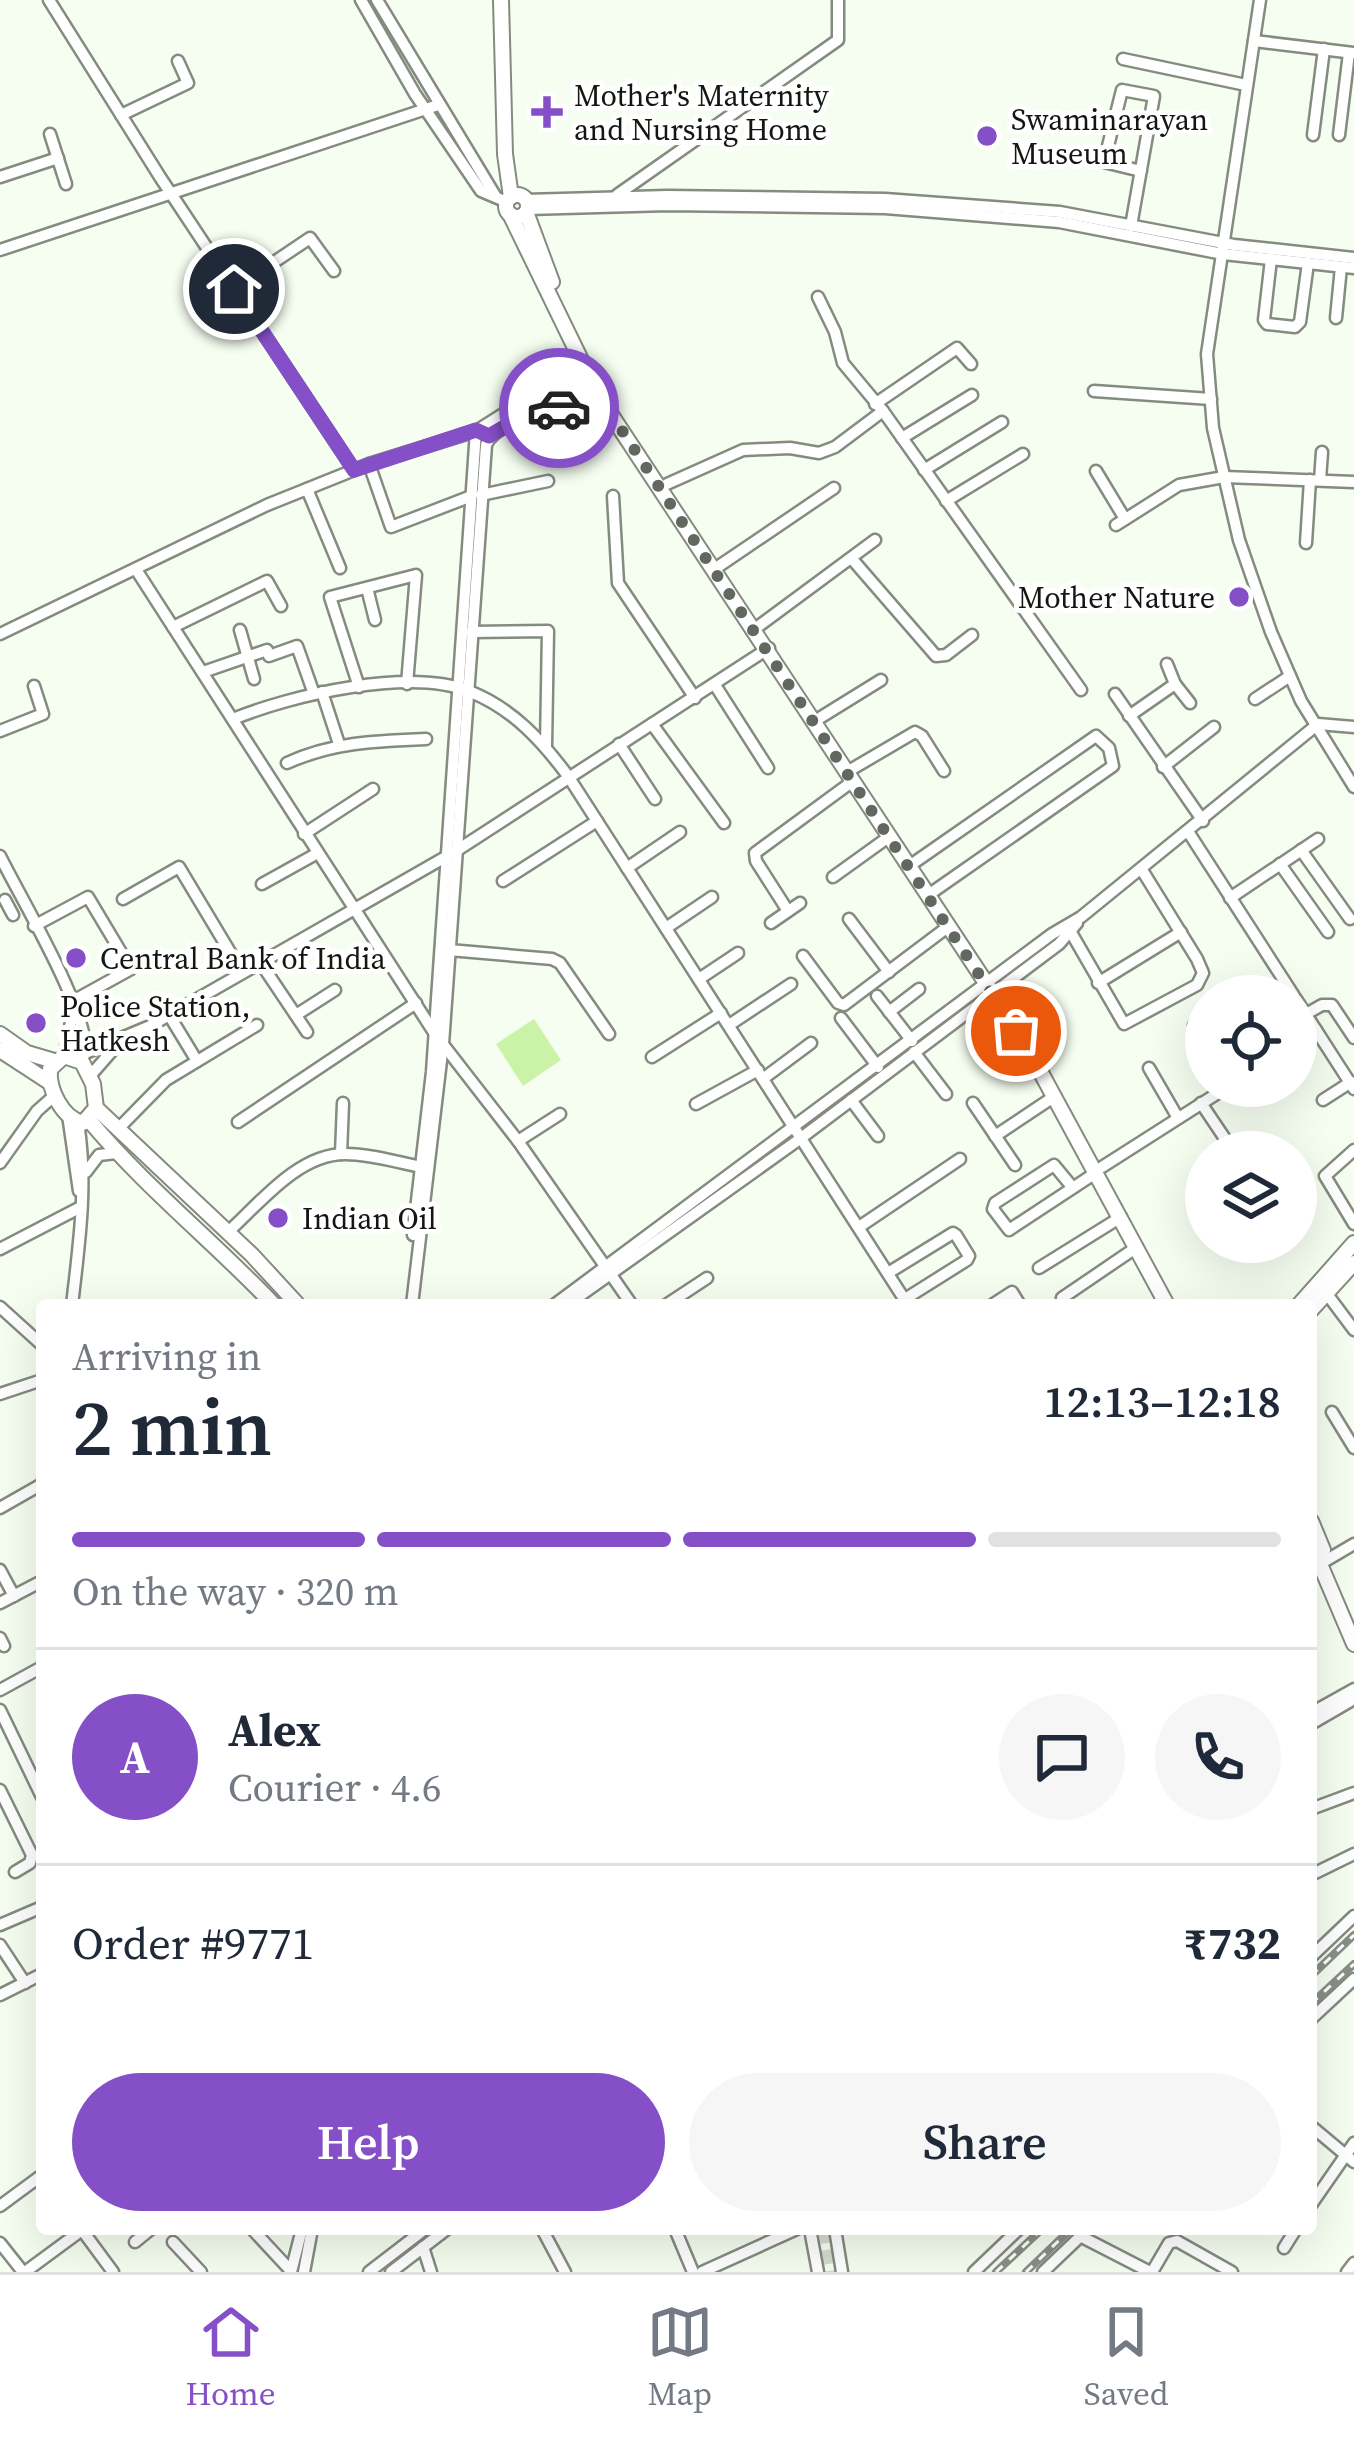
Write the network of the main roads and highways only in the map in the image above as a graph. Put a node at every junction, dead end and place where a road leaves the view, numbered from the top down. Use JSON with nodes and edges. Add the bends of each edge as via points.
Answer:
{"nodes":[{"id":1,"x":501,"y":0,"type":"edge"},
{"id":2,"x":511,"y":0,"type":"edge"},
{"id":3,"x":516,"y":203,"type":"junction"},
{"id":4,"x":664,"y":486,"type":"junction"},
{"id":5,"x":754,"y":628,"type":"junction"},
{"id":6,"x":768,"y":649,"type":"junction"},
{"id":7,"x":852,"y":775,"type":"junction"},
{"id":8,"x":993,"y":986,"type":"junction"},
{"id":9,"x":0,"y":1034,"type":"edge"},
{"id":10,"x":1,"y":1052,"type":"edge"},
{"id":11,"x":64,"y":1055,"type":"junction"},
{"id":12,"x":52,"y":1088,"type":"junction"},
{"id":13,"x":83,"y":1117,"type":"junction"},
{"id":14,"x":1099,"y":1170,"type":"junction"},
{"id":15,"x":1354,"y":1244,"type":"edge"},
{"id":16,"x":1354,"y":1263,"type":"edge"},
{"id":17,"x":268,"y":1299,"type":"edge"},
{"id":18,"x":292,"y":1299,"type":"edge"},
{"id":19,"x":1166,"y":1299,"type":"edge"},
{"id":20,"x":1166,"y":1299,"type":"edge"},
{"id":21,"x":1304,"y":1299,"type":"edge"},
{"id":22,"x":1317,"y":1304,"type":"edge"},
{"id":23,"x":1317,"y":1540,"type":"edge"},
{"id":24,"x":1317,"y":1553,"type":"edge"},
{"id":25,"x":1324,"y":1563,"type":"junction"},
{"id":26,"x":1354,"y":1622,"type":"edge"},
{"id":27,"x":1354,"y":1645,"type":"edge"}],
"edges":[{"from":1,"to":3,"type":"main road","via":[[505,154]]},
{"from":2,"to":3,"type":"main road"},
{"from":3,"to":4,"type":"main road","via":[[599,388]]},
{"from":4,"to":5,"type":"main road"},
{"from":4,"to":5,"type":"main road"},
{"from":5,"to":6,"type":"main road"},
{"from":6,"to":7,"type":"main road"},
{"from":6,"to":7,"type":"main road"},
{"from":7,"to":8,"type":"main road"},
{"from":7,"to":8,"type":"main road"},
{"from":8,"to":14,"type":"main road"},
{"from":8,"to":14,"type":"main road"},
{"from":9,"to":11,"type":"main road"},
{"from":10,"to":12,"type":"main road"},
{"from":11,"to":12,"type":"main road"},
{"from":11,"to":13,"type":"main road","via":[[90,1076]]},
{"from":12,"to":13,"type":"main road"},
{"from":13,"to":17,"type":"main road"},
{"from":13,"to":18,"type":"main road","via":[[116,1130]]},
{"from":14,"to":19,"type":"main road"},
{"from":14,"to":20,"type":"main road"},
{"from":15,"to":21,"type":"main road"},
{"from":16,"to":22,"type":"main road"},
{"from":23,"to":25,"type":"main road"},
{"from":24,"to":25,"type":"main road"},
{"from":25,"to":26,"type":"main road"},
{"from":25,"to":27,"type":"main road"}]}
